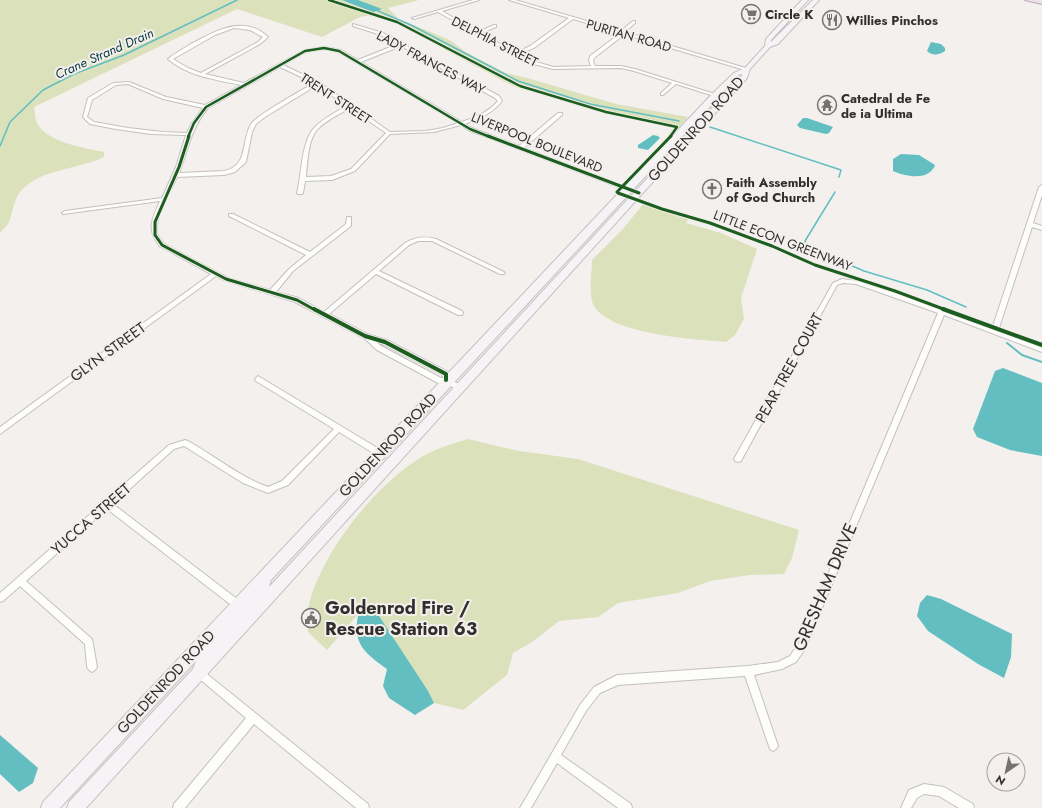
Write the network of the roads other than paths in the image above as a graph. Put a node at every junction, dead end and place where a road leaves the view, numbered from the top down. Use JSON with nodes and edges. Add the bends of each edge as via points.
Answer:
{"nodes":[{"id":1,"x":477,"y":0,"type":"edge"},
{"id":2,"x":511,"y":0,"type":"edge"},
{"id":3,"x":805,"y":0,"type":"edge"},
{"id":4,"x":816,"y":0,"type":"edge"},
{"id":5,"x":1028,"y":0,"type":"edge"},
{"id":6,"x":1042,"y":2,"type":"edge"},
{"id":7,"x":438,"y":11,"type":"junction"},
{"id":8,"x":795,"y":11,"type":"junction"},
{"id":9,"x":804,"y":13,"type":"junction"},
{"id":10,"x":414,"y":18,"type":"dead end"},
{"id":11,"x":572,"y":18,"type":"junction"},
{"id":12,"x":634,"y":22,"type":"dead end"},
{"id":13,"x":354,"y":25,"type":"dead end"},
{"id":14,"x":495,"y":26,"type":"dead end"},
{"id":15,"x":478,"y":33,"type":"junction"},
{"id":16,"x":621,"y":33,"type":"junction"},
{"id":17,"x":400,"y":45,"type":"junction"},
{"id":18,"x":768,"y":46,"type":"junction"},
{"id":19,"x":517,"y":54,"type":"junction"},
{"id":20,"x":358,"y":62,"type":"junction"},
{"id":21,"x":281,"y":66,"type":"junction"},
{"id":22,"x":593,"y":67,"type":"junction"},
{"id":23,"x":746,"y":69,"type":"junction"},
{"id":24,"x":202,"y":74,"type":"junction"},
{"id":25,"x":317,"y":83,"type":"junction"},
{"id":26,"x":675,"y":83,"type":"junction"},
{"id":27,"x":245,"y":85,"type":"junction"},
{"id":28,"x":663,"y":94,"type":"dead end"},
{"id":29,"x":716,"y":95,"type":"junction"},
{"id":30,"x":349,"y":106,"type":"junction"},
{"id":31,"x":206,"y":107,"type":"junction"},
{"id":32,"x":560,"y":114,"type":"dead end"},
{"id":33,"x":461,"y":123,"type":"junction"},
{"id":34,"x":686,"y":128,"type":"junction"},
{"id":35,"x":389,"y":133,"type":"junction"},
{"id":36,"x":188,"y":134,"type":"junction"},
{"id":37,"x":685,"y":143,"type":"junction"},
{"id":38,"x":520,"y":148,"type":"junction"},
{"id":39,"x":176,"y":175,"type":"junction"},
{"id":40,"x":304,"y":179,"type":"junction"},
{"id":41,"x":1042,"y":187,"type":"edge"},
{"id":42,"x":628,"y":189,"type":"junction"},
{"id":43,"x":300,"y":193,"type":"dead end"},
{"id":44,"x":639,"y":193,"type":"junction"},
{"id":45,"x":164,"y":199,"type":"junction"},
{"id":46,"x":65,"y":213,"type":"dead end"},
{"id":47,"x":231,"y":215,"type":"dead end"},
{"id":48,"x":349,"y":218,"type":"dead end"},
{"id":49,"x":1029,"y":224,"type":"junction"},
{"id":50,"x":1042,"y":228,"type":"edge"},
{"id":51,"x":310,"y":255,"type":"junction"},
{"id":52,"x":375,"y":271,"type":"junction"},
{"id":53,"x":502,"y":273,"type":"dead end"},
{"id":54,"x":215,"y":274,"type":"junction"},
{"id":55,"x":271,"y":293,"type":"junction"},
{"id":56,"x":942,"y":312,"type":"junction"},
{"id":57,"x":460,"y":313,"type":"dead end"},
{"id":58,"x":324,"y":315,"type":"junction"},
{"id":59,"x":994,"y":332,"type":"junction"},
{"id":60,"x":1042,"y":350,"type":"edge"},
{"id":61,"x":258,"y":379,"type":"dead end"},
{"id":62,"x":451,"y":383,"type":"junction"},
{"id":63,"x":339,"y":428,"type":"junction"},
{"id":64,"x":0,"y":431,"type":"edge"},
{"id":65,"x":380,"y":454,"type":"junction"},
{"id":66,"x":738,"y":459,"type":"dead end"},
{"id":67,"x":108,"y":505,"type":"junction"},
{"id":68,"x":332,"y":528,"type":"junction"},
{"id":69,"x":268,"y":574,"type":"junction"},
{"id":70,"x":20,"y":582,"type":"junction"},
{"id":71,"x":0,"y":598,"type":"edge"},
{"id":72,"x":238,"y":605,"type":"junction"},
{"id":73,"x":92,"y":667,"type":"dead end"},
{"id":74,"x":748,"y":671,"type":"junction"},
{"id":75,"x":199,"y":673,"type":"junction"},
{"id":76,"x":253,"y":717,"type":"junction"},
{"id":77,"x":773,"y":746,"type":"dead end"},
{"id":78,"x":555,"y":756,"type":"junction"},
{"id":79,"x":906,"y":807,"type":"edge"},
{"id":80,"x":49,"y":808,"type":"edge"},
{"id":81,"x":75,"y":808,"type":"edge"},
{"id":82,"x":178,"y":808,"type":"edge"},
{"id":83,"x":364,"y":808,"type":"edge"},
{"id":84,"x":525,"y":808,"type":"edge"},
{"id":85,"x":627,"y":808,"type":"edge"},
{"id":86,"x":969,"y":808,"type":"edge"}],
"edges":[{"from":1,"to":7,"type":"street"},
{"from":2,"to":11,"type":"street","name":"PURITAN ROAD"},
{"from":3,"to":8,"type":"main road","name":"GOLDENROD ROAD"},
{"from":4,"to":9,"type":"main road","name":"GOLDENROD ROAD"},
{"from":5,"to":6,"type":"highway"},
{"from":7,"to":10,"type":"street"},
{"from":7,"to":15,"type":"street","name":"DELPHIA STREET"},
{"from":8,"to":9,"type":"street"},
{"from":8,"to":18,"type":"main road","name":"GOLDENROD ROAD","via":[[768,40]]},
{"from":9,"to":18,"type":"main road","name":"GOLDENROD ROAD","via":[[776,43]]},
{"from":11,"to":16,"type":"street","name":"PURITAN ROAD"},
{"from":11,"to":19,"type":"street","via":[[532,47]]},
{"from":12,"to":16,"type":"street"},
{"from":13,"to":17,"type":"street","name":"LADY FRANCES WAY","via":[[382,34]]},
{"from":14,"to":15,"type":"street"},
{"from":15,"to":19,"type":"street","name":"DELPHIA STREET"},
{"from":16,"to":22,"type":"street","via":[[592,57]]},
{"from":16,"to":23,"type":"street","name":"PURITAN ROAD"},
{"from":17,"to":20,"type":"street"},
{"from":17,"to":33,"type":"street","name":"LADY FRANCES WAY","via":[[497,97],[500,101],[498,106],[490,111]]},
{"from":18,"to":23,"type":"main road","name":"GOLDENROD ROAD"},
{"from":19,"to":22,"type":"street","name":"DELPHIA STREET","via":[[534,63],[553,68]]},
{"from":20,"to":21,"type":"street","name":"LIVERPOOL BOULEVARD","via":[[339,51],[324,48],[305,51]]},
{"from":20,"to":33,"type":"street","name":"LIVERPOOL BOULEVARD"},
{"from":21,"to":25,"type":"street","name":"TRENT STREET"},
{"from":21,"to":27,"type":"street"},
{"from":22,"to":26,"type":"street","name":"DELPHIA STREET","via":[[621,67]]},
{"from":23,"to":29,"type":"main road","name":"GOLDENROD ROAD","via":[[736,74]]},
{"from":23,"to":37,"type":"main road","name":"GOLDENROD ROAD","via":[[745,77]]},
{"from":24,"to":24,"type":"street","via":[[170,59],[233,27],[253,30],[266,37]]},
{"from":24,"to":27,"type":"street"},
{"from":25,"to":30,"type":"street","name":"TRENT STREET"},
{"from":25,"to":39,"type":"street","via":[[254,124],[243,162],[234,171]]},
{"from":26,"to":28,"type":"street"},
{"from":26,"to":29,"type":"street","name":"DELPHIA STREET"},
{"from":27,"to":31,"type":"street"},
{"from":29,"to":34,"type":"main road","name":"GOLDENROD ROAD"},
{"from":30,"to":35,"type":"street","name":"TRENT STREET"},
{"from":30,"to":40,"type":"street","via":[[313,131],[309,138]]},
{"from":31,"to":36,"type":"street","via":[[196,118]]},
{"from":31,"to":36,"type":"street","via":[[165,98],[129,83],[115,84],[90,99],[85,117],[92,123],[149,134]]},
{"from":32,"to":38,"type":"street"},
{"from":33,"to":35,"type":"street","via":[[426,132]]},
{"from":33,"to":38,"type":"street","name":"LIVERPOOL BOULEVARD","via":[[470,129]]},
{"from":34,"to":37,"type":"main road","via":[[682,138]]},
{"from":34,"to":42,"type":"main road","name":"GOLDENROD ROAD"},
{"from":35,"to":40,"type":"street","via":[[352,170],[332,178]]},
{"from":36,"to":39,"type":"street"},
{"from":37,"to":44,"type":"main road","name":"GOLDENROD ROAD"},
{"from":38,"to":42,"type":"street","name":"LIVERPOOL BOULEVARD"},
{"from":39,"to":45,"type":"street"},
{"from":40,"to":43,"type":"street"},
{"from":41,"to":49,"type":"street"},
{"from":42,"to":44,"type":"street","name":"LIVERPOOL BOULEVARD"},
{"from":42,"to":62,"type":"main road","name":"GOLDENROD ROAD"},
{"from":44,"to":62,"type":"main road","name":"GOLDENROD ROAD"},
{"from":45,"to":46,"type":"street"},
{"from":45,"to":54,"type":"street","via":[[154,225],[155,236],[162,245]]},
{"from":47,"to":51,"type":"street"},
{"from":48,"to":51,"type":"street","via":[[349,225]]},
{"from":49,"to":50,"type":"street"},
{"from":49,"to":59,"type":"street"},
{"from":51,"to":55,"type":"street","via":[[291,270]]},
{"from":52,"to":53,"type":"street","via":[[407,244],[415,239],[426,238]]},
{"from":52,"to":57,"type":"street"},
{"from":52,"to":58,"type":"street"},
{"from":54,"to":55,"type":"street"},
{"from":54,"to":64,"type":"street","name":"GLYN STREET"},
{"from":55,"to":58,"type":"street","via":[[297,300]]},
{"from":56,"to":59,"type":"street"},
{"from":56,"to":66,"type":"street","name":"PEAR TREE COURT","via":[[856,282],[842,281],[835,284]]},
{"from":56,"to":74,"type":"street","name":"GRESHAM DRIVE","via":[[802,646],[793,659],[779,666]]},
{"from":58,"to":62,"type":"street","via":[[365,336],[378,348],[440,381]]},
{"from":59,"to":60,"type":"street"},
{"from":61,"to":63,"type":"street"},
{"from":62,"to":65,"type":"main road","name":"GOLDENROD ROAD"},
{"from":62,"to":68,"type":"main road","name":"GOLDENROD ROAD"},
{"from":63,"to":65,"type":"street"},
{"from":63,"to":67,"type":"street","name":"YUCCA STREET","via":[[285,482],[268,490],[254,486],[202,451],[184,443],[172,447]]},
{"from":65,"to":68,"type":"main road","via":[[378,468],[337,511]]},
{"from":65,"to":69,"type":"main road","name":"GOLDENROD ROAD"},
{"from":67,"to":70,"type":"street","name":"YUCCA STREET"},
{"from":67,"to":72,"type":"street"},
{"from":68,"to":75,"type":"main road","name":"GOLDENROD ROAD"},
{"from":69,"to":72,"type":"main road","name":"GOLDENROD ROAD"},
{"from":69,"to":75,"type":"main road","via":[[258,596],[206,652]]},
{"from":70,"to":71,"type":"street","name":"YUCCA STREET"},
{"from":70,"to":73,"type":"street","via":[[89,642]]},
{"from":72,"to":80,"type":"main road","name":"GOLDENROD ROAD"},
{"from":74,"to":77,"type":"street"},
{"from":74,"to":78,"type":"street","name":"GRESHAM DRIVE","via":[[617,680],[597,690],[583,708]]},
{"from":75,"to":76,"type":"street"},
{"from":75,"to":81,"type":"main road","name":"GOLDENROD ROAD"},
{"from":76,"to":82,"type":"street"},
{"from":76,"to":83,"type":"street"},
{"from":78,"to":84,"type":"street","name":"GRESHAM DRIVE"},
{"from":78,"to":85,"type":"street"},
{"from":79,"to":86,"type":"street","via":[[913,794],[924,789],[940,791]]}]}
